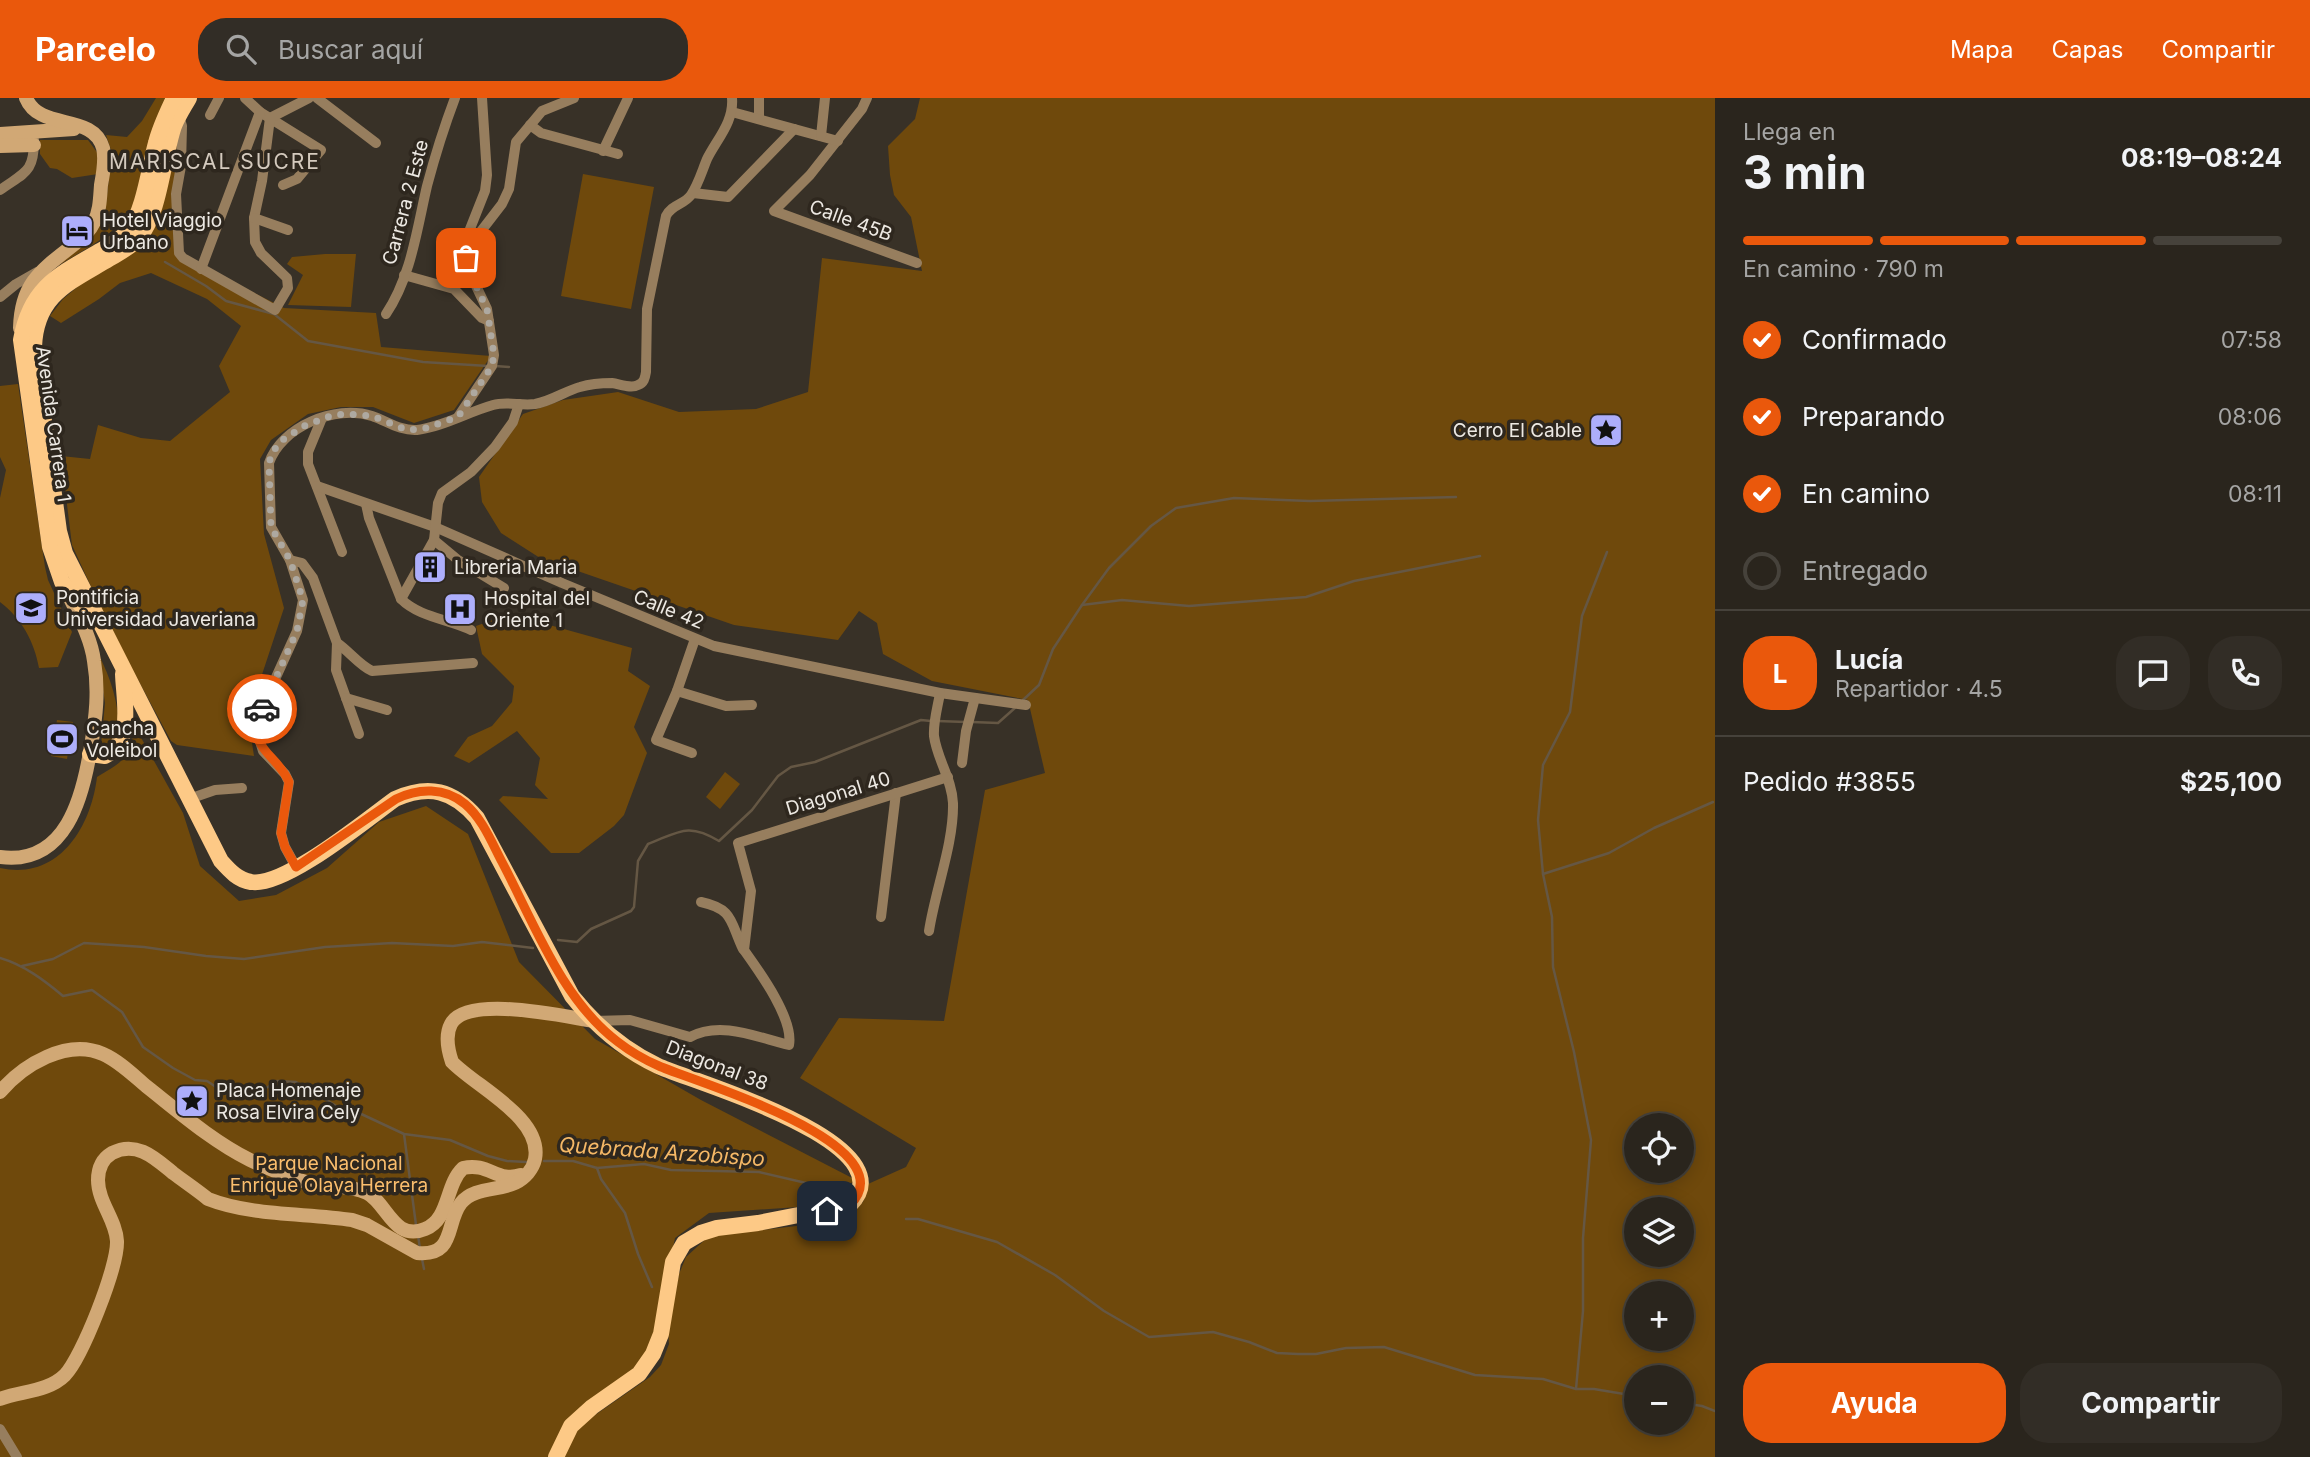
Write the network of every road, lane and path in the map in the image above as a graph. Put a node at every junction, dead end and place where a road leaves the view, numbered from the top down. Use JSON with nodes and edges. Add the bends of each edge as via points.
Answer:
{"nodes":[{"id":1,"x":26,"y":98,"type":"edge"},
{"id":2,"x":174,"y":98,"type":"edge"},
{"id":3,"x":189,"y":98,"type":"edge"},
{"id":4,"x":219,"y":98,"type":"edge"},
{"id":5,"x":244,"y":98,"type":"edge"},
{"id":6,"x":309,"y":98,"type":"edge"},
{"id":7,"x":317,"y":98,"type":"edge"},
{"id":8,"x":455,"y":98,"type":"edge"},
{"id":9,"x":482,"y":98,"type":"edge"},
{"id":10,"x":574,"y":98,"type":"edge"},
{"id":11,"x":628,"y":98,"type":"edge"},
{"id":12,"x":732,"y":98,"type":"edge"},
{"id":13,"x":758,"y":98,"type":"edge"},
{"id":14,"x":825,"y":98,"type":"edge"},
{"id":15,"x":867,"y":98,"type":"edge"},
{"id":16,"x":260,"y":111,"type":"junction"},
{"id":17,"x":732,"y":112,"type":"junction"},
{"id":18,"x":210,"y":115,"type":"dead end"},
{"id":19,"x":179,"y":116,"type":"junction"},
{"id":20,"x":270,"y":118,"type":"junction"},
{"id":21,"x":759,"y":119,"type":"junction"},
{"id":22,"x":530,"y":125,"type":"junction"},
{"id":23,"x":794,"y":129,"type":"junction"},
{"id":24,"x":92,"y":132,"type":"junction"},
{"id":25,"x":0,"y":134,"type":"edge"},
{"id":26,"x":821,"y":136,"type":"junction"},
{"id":27,"x":34,"y":138,"type":"junction"},
{"id":28,"x":838,"y":141,"type":"junction"},
{"id":29,"x":376,"y":143,"type":"dead end"},
{"id":30,"x":0,"y":146,"type":"edge"},
{"id":31,"x":603,"y":150,"type":"junction"},
{"id":32,"x":618,"y":154,"type":"dead end"},
{"id":33,"x":283,"y":185,"type":"dead end"},
{"id":34,"x":0,"y":190,"type":"edge"},
{"id":35,"x":692,"y":193,"type":"junction"},
{"id":36,"x":254,"y":218,"type":"junction"},
{"id":37,"x":288,"y":230,"type":"dead end"},
{"id":38,"x":466,"y":258,"type":"junction"},
{"id":39,"x":917,"y":263,"type":"dead end"},
{"id":40,"x":201,"y":269,"type":"junction"},
{"id":41,"x":41,"y":270,"type":"junction"},
{"id":42,"x":404,"y":275,"type":"junction"},
{"id":43,"x":0,"y":297,"type":"edge"},
{"id":44,"x":386,"y":314,"type":"dead end"},
{"id":45,"x":489,"y":321,"type":"junction"},
{"id":46,"x":21,"y":340,"type":"junction"},
{"id":47,"x":519,"y":404,"type":"junction"},
{"id":48,"x":458,"y":417,"type":"junction"},
{"id":49,"x":322,"y":418,"type":"junction"},
{"id":50,"x":317,"y":486,"type":"junction"},
{"id":51,"x":366,"y":504,"type":"junction"},
{"id":52,"x":435,"y":527,"type":"junction"},
{"id":53,"x":435,"y":540,"type":"junction"},
{"id":54,"x":474,"y":546,"type":"junction"},
{"id":55,"x":342,"y":552,"type":"dead end"},
{"id":56,"x":290,"y":560,"type":"junction"},
{"id":57,"x":458,"y":560,"type":"junction"},
{"id":58,"x":62,"y":582,"type":"junction"},
{"id":59,"x":504,"y":588,"type":"dead end"},
{"id":60,"x":401,"y":599,"type":"junction"},
{"id":61,"x":471,"y":630,"type":"dead end"},
{"id":62,"x":103,"y":631,"type":"junction"},
{"id":63,"x":695,"y":639,"type":"junction"},
{"id":64,"x":337,"y":643,"type":"junction"},
{"id":65,"x":473,"y":663,"type":"dead end"},
{"id":66,"x":122,"y":669,"type":"junction"},
{"id":67,"x":677,"y":691,"type":"junction"},
{"id":68,"x":940,"y":693,"type":"junction"},
{"id":69,"x":346,"y":698,"type":"junction"},
{"id":70,"x":975,"y":698,"type":"junction"},
{"id":71,"x":752,"y":705,"type":"dead end"},
{"id":72,"x":1026,"y":705,"type":"dead end"},
{"id":73,"x":387,"y":710,"type":"dead end"},
{"id":74,"x":359,"y":734,"type":"dead end"},
{"id":75,"x":692,"y":753,"type":"dead end"},
{"id":76,"x":90,"y":754,"type":"junction"},
{"id":77,"x":962,"y":763,"type":"dead end"},
{"id":78,"x":948,"y":777,"type":"junction"},
{"id":79,"x":242,"y":788,"type":"dead end"},
{"id":80,"x":896,"y":793,"type":"junction"},
{"id":81,"x":189,"y":799,"type":"junction"},
{"id":82,"x":0,"y":857,"type":"edge"},
{"id":83,"x":296,"y":867,"type":"junction"},
{"id":84,"x":701,"y":901,"type":"dead end"},
{"id":85,"x":881,"y":917,"type":"dead end"},
{"id":86,"x":929,"y":931,"type":"dead end"},
{"id":87,"x":744,"y":950,"type":"junction"},
{"id":88,"x":594,"y":1021,"type":"junction"},
{"id":89,"x":0,"y":1092,"type":"edge"},
{"id":90,"x":529,"y":1172,"type":"junction"},
{"id":91,"x":0,"y":1399,"type":"edge"},
{"id":92,"x":0,"y":1429,"type":"edge"},
{"id":93,"x":18,"y":1457,"type":"edge"},
{"id":94,"x":556,"y":1457,"type":"edge"}],
"edges":[{"from":1,"to":24,"type":"street","via":[[42,116]]},
{"from":2,"to":46,"type":"main road","name":"Avenida Carrera 1","via":[[129,229],[44,288],[28,312]]},
{"from":3,"to":19,"type":"main road","name":"Avenida Carrera 1"},
{"from":4,"to":18,"type":"street"},
{"from":5,"to":16,"type":"street"},
{"from":6,"to":20,"type":"street"},
{"from":7,"to":29,"type":"street"},
{"from":8,"to":42,"type":"street","name":"Carrera 2 Este"},
{"from":9,"to":38,"type":"street","via":[[485,191],[468,234]]},
{"from":10,"to":22,"type":"street","via":[[542,111]]},
{"from":11,"to":31,"type":"street"},
{"from":12,"to":17,"type":"street"},
{"from":13,"to":21,"type":"street"},
{"from":14,"to":26,"type":"street"},
{"from":15,"to":28,"type":"street"},
{"from":16,"to":20,"type":"street"},
{"from":16,"to":40,"type":"street"},
{"from":17,"to":21,"type":"street"},
{"from":17,"to":35,"type":"street"},
{"from":19,"to":40,"type":"street","via":[[177,248],[183,258]]},
{"from":19,"to":62,"type":"main road","name":"Avenida Carrera 1","via":[[142,234],[128,248],[55,293],[35,326],[34,357],[61,542]]},
{"from":20,"to":33,"type":"street","via":[[321,150],[297,179]]},
{"from":20,"to":36,"type":"street"},
{"from":21,"to":23,"type":"street"},
{"from":22,"to":31,"type":"street","via":[[541,133]]},
{"from":22,"to":38,"type":"street","via":[[516,142],[511,181],[502,204]]},
{"from":23,"to":26,"type":"street"},
{"from":23,"to":35,"type":"street","via":[[728,197]]},
{"from":24,"to":27,"type":"street","via":[[73,129]]},
{"from":24,"to":41,"type":"street","via":[[104,154],[97,215],[83,237]]},
{"from":25,"to":27,"type":"street"},
{"from":26,"to":28,"type":"street"},
{"from":27,"to":30,"type":"street"},
{"from":27,"to":34,"type":"street","via":[[30,168]]},
{"from":28,"to":39,"type":"street","name":"Calle 45B","via":[[774,211]]},
{"from":31,"to":32,"type":"street"},
{"from":35,"to":47,"type":"street","via":[[666,216],[647,309],[643,381],[633,387],[614,383],[585,386],[547,401]]},
{"from":36,"to":37,"type":"street"},
{"from":36,"to":40,"type":"street","via":[[255,242],[261,254],[287,278],[288,288],[275,310]]},
{"from":38,"to":45,"type":"street"},
{"from":41,"to":43,"type":"street"},
{"from":41,"to":46,"type":"street","via":[[24,302]]},
{"from":42,"to":44,"type":"street","name":"Carrera 2 Este"},
{"from":42,"to":45,"type":"street","via":[[454,289]]},
{"from":45,"to":48,"type":"street","via":[[492,366]]},
{"from":46,"to":58,"type":"main road","name":"Avenida Carrera 1","via":[[49,540]]},
{"from":47,"to":48,"type":"street","via":[[500,404]]},
{"from":47,"to":52,"type":"street","via":[[513,422],[495,447],[442,493]]},
{"from":48,"to":49,"type":"street","via":[[407,430],[365,414]]},
{"from":49,"to":50,"type":"street","via":[[308,457]]},
{"from":49,"to":56,"type":"street","via":[[281,441],[269,463],[271,527]]},
{"from":50,"to":51,"type":"street","name":"Calle 42"},
{"from":50,"to":55,"type":"street"},
{"from":51,"to":52,"type":"street","name":"Calle 42"},
{"from":51,"to":60,"type":"street"},
{"from":52,"to":53,"type":"street"},
{"from":52,"to":54,"type":"street","name":"Calle 42"},
{"from":53,"to":57,"type":"street"},
{"from":53,"to":60,"type":"street"},
{"from":54,"to":57,"type":"street"},
{"from":54,"to":63,"type":"street","name":"Calle 42"},
{"from":56,"to":64,"type":"street","via":[[302,563],[313,578]]},
{"from":56,"to":83,"type":"street","via":[[301,589],[301,616],[257,719],[257,730],[263,751],[289,782],[281,833]]},
{"from":57,"to":59,"type":"street"},
{"from":58,"to":62,"type":"main road","name":"Avenida Carrera 1"},
{"from":58,"to":76,"type":"street","via":[[94,661],[97,708]]},
{"from":60,"to":61,"type":"street","via":[[410,608]]},
{"from":62,"to":66,"type":"main road","name":"Avenida Carrera 1"},
{"from":63,"to":67,"type":"street"},
{"from":63,"to":68,"type":"street","name":"Calle 42","via":[[727,650]]},
{"from":64,"to":65,"type":"street","via":[[372,671]]},
{"from":64,"to":69,"type":"street","via":[[336,670]]},
{"from":66,"to":76,"type":"main road","via":[[122,740],[105,756]]},
{"from":66,"to":81,"type":"main road","name":"Avenida Carrera 1"},
{"from":67,"to":71,"type":"street","via":[[726,706]]},
{"from":67,"to":75,"type":"street","via":[[656,740]]},
{"from":68,"to":70,"type":"street","name":"Calle 42"},
{"from":68,"to":78,"type":"street","via":[[934,734]]},
{"from":69,"to":73,"type":"street"},
{"from":69,"to":74,"type":"street"},
{"from":70,"to":72,"type":"street","name":"Calle 42"},
{"from":70,"to":77,"type":"street"},
{"from":76,"to":82,"type":"street","via":[[82,795],[61,832],[25,858]]},
{"from":78,"to":80,"type":"street","name":"Diagonal 40"},
{"from":78,"to":86,"type":"street","via":[[953,806],[950,834]]},
{"from":79,"to":81,"type":"street","via":[[215,790]]},
{"from":80,"to":85,"type":"street"},
{"from":80,"to":87,"type":"street","name":"Diagonal 40","via":[[738,843],[751,891]]},
{"from":81,"to":83,"type":"main road","name":"Avenida Carrera 1","via":[[221,862],[232,874],[253,883],[265,882]]},
{"from":83,"to":88,"type":"main road","name":"Diagonal 38","via":[[408,793],[422,790],[454,797],[477,818],[565,984]]},
{"from":84,"to":87,"type":"street","via":[[717,905],[732,918]]},
{"from":87,"to":88,"type":"street","via":[[786,1019],[789,1045],[756,1034],[700,1031],[690,1037],[630,1020]]},
{"from":88,"to":90,"type":"street","via":[[485,1009],[458,1016],[451,1024],[447,1038],[452,1062],[513,1112],[533,1135],[536,1150]]},
{"from":88,"to":94,"type":"main road","name":"Diagonal 38","via":[[658,1066],[805,1125],[844,1153],[856,1168],[860,1187],[850,1205],[717,1228],[684,1243],[673,1262],[658,1345],[639,1374],[571,1426]]},
{"from":89,"to":90,"type":"street","via":[[23,1070],[53,1054],[80,1050],[104,1054],[213,1138],[247,1158],[305,1181],[365,1192],[388,1219],[407,1231],[418,1232],[434,1224],[463,1168],[479,1166],[506,1177]]},
{"from":90,"to":91,"type":"street","via":[[514,1184],[464,1199],[445,1243],[421,1254],[352,1220],[224,1205],[208,1199],[145,1152],[115,1152],[101,1166],[98,1181],[117,1241],[115,1260],[78,1356],[53,1383]]},
{"from":92,"to":93,"type":"street"}]}
